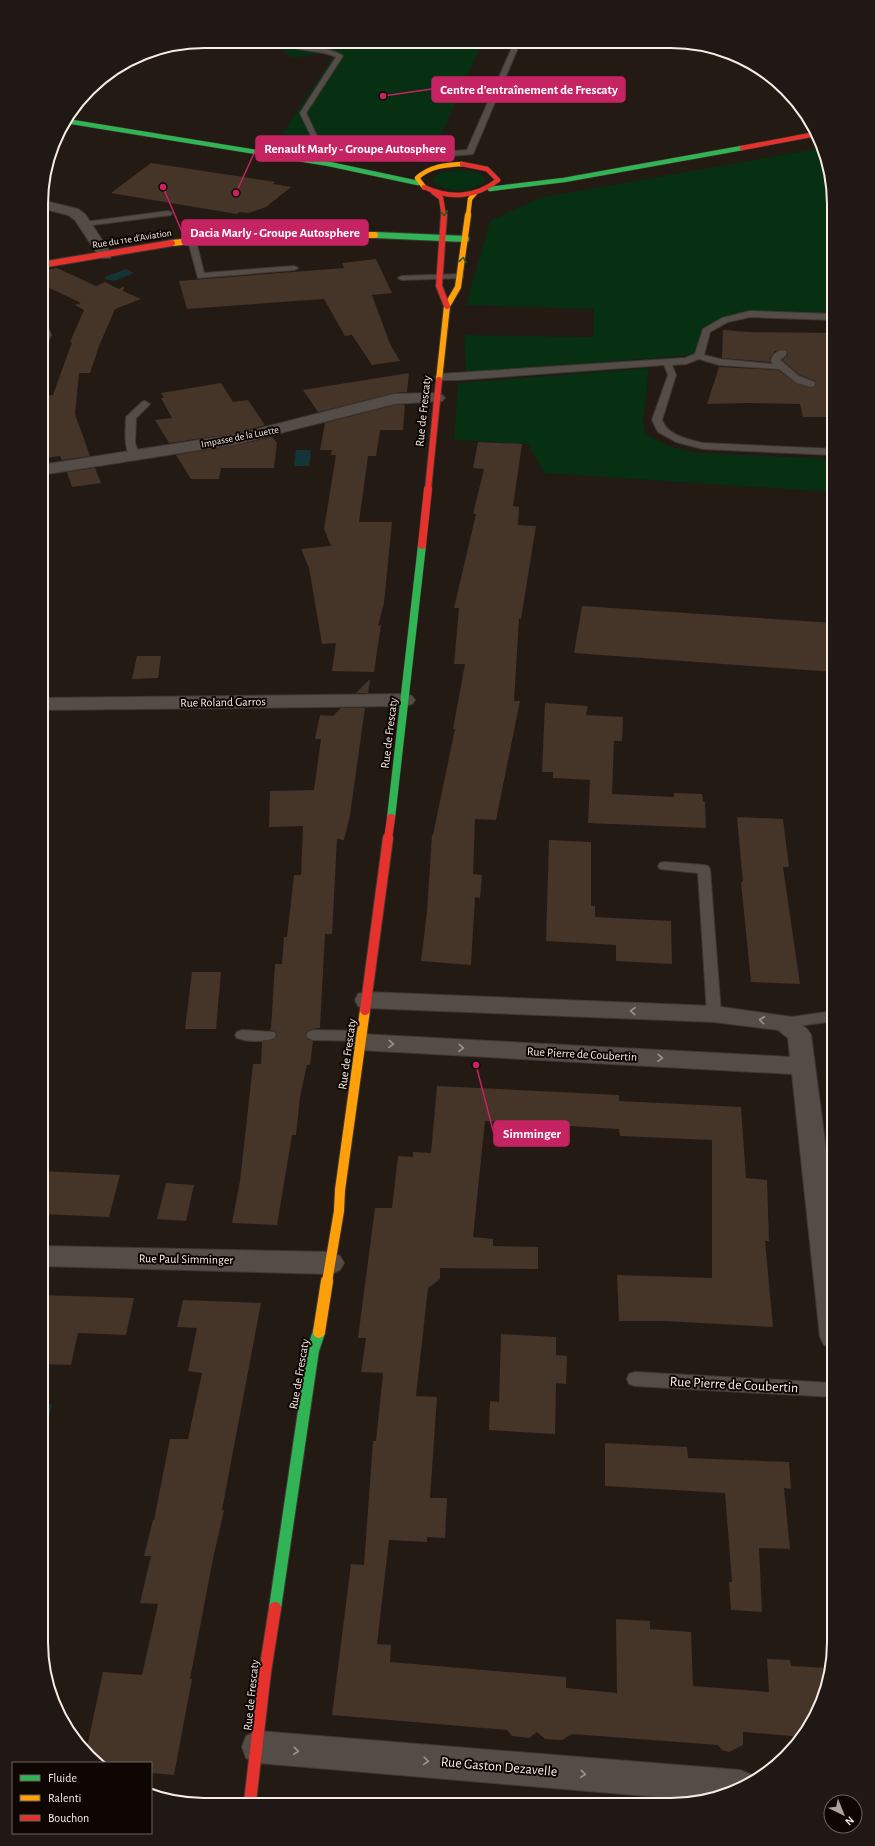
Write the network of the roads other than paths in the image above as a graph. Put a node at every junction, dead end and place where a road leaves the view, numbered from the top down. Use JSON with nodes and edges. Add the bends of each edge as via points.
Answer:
{"nodes":[{"id":1,"x":308,"y":48,"type":"edge"},
{"id":2,"x":515,"y":48,"type":"edge"},
{"id":3,"x":71,"y":122,"type":"edge"},
{"id":4,"x":811,"y":135,"type":"edge"},
{"id":5,"x":329,"y":164,"type":"junction"},
{"id":6,"x":428,"y":169,"type":"junction"},
{"id":7,"x":617,"y":170,"type":"junction"},
{"id":8,"x":492,"y":172,"type":"junction"},
{"id":9,"x":504,"y":174,"type":"dead end"},
{"id":10,"x":523,"y":176,"type":"dead end"},
{"id":11,"x":418,"y":183,"type":"junction"},
{"id":12,"x":490,"y":189,"type":"junction"},
{"id":13,"x":433,"y":192,"type":"junction"},
{"id":14,"x":475,"y":193,"type":"junction"},
{"id":15,"x":48,"y":206,"type":"edge"},
{"id":16,"x":168,"y":212,"type":"dead end"},
{"id":17,"x":85,"y":224,"type":"junction"},
{"id":18,"x":443,"y":238,"type":"junction"},
{"id":19,"x":466,"y":239,"type":"junction"},
{"id":20,"x":192,"y":241,"type":"junction"},
{"id":21,"x":105,"y":255,"type":"junction"},
{"id":22,"x":48,"y":264,"type":"edge"},
{"id":23,"x":294,"y":268,"type":"dead end"},
{"id":24,"x":440,"y":276,"type":"junction"},
{"id":25,"x":460,"y":276,"type":"junction"},
{"id":26,"x":402,"y":278,"type":"dead end"},
{"id":27,"x":447,"y":306,"type":"junction"},
{"id":28,"x":827,"y":317,"type":"edge"},
{"id":29,"x":783,"y":353,"type":"dead end"},
{"id":30,"x":699,"y":356,"type":"junction"},
{"id":31,"x":667,"y":362,"type":"junction"},
{"id":32,"x":781,"y":367,"type":"junction"},
{"id":33,"x":439,"y":377,"type":"junction"},
{"id":34,"x":811,"y":384,"type":"dead end"},
{"id":35,"x":437,"y":398,"type":"junction"},
{"id":36,"x":144,"y":404,"type":"dead end"},
{"id":37,"x":827,"y":452,"type":"edge"},
{"id":38,"x":135,"y":456,"type":"junction"},
{"id":39,"x":48,"y":469,"type":"edge"},
{"id":40,"x":405,"y":700,"type":"junction"},
{"id":41,"x":48,"y":704,"type":"edge"},
{"id":42,"x":664,"y":866,"type":"dead end"},
{"id":43,"x":366,"y":1000,"type":"junction"},
{"id":44,"x":714,"y":1014,"type":"junction"},
{"id":45,"x":827,"y":1017,"type":"edge"},
{"id":46,"x":784,"y":1023,"type":"junction"},
{"id":47,"x":242,"y":1035,"type":"dead end"},
{"id":48,"x":269,"y":1035,"type":"dead end"},
{"id":49,"x":313,"y":1035,"type":"dead end"},
{"id":50,"x":361,"y":1039,"type":"junction"},
{"id":51,"x":803,"y":1066,"type":"junction"},
{"id":52,"x":827,"y":1221,"type":"edge"},
{"id":53,"x":48,"y":1256,"type":"edge"},
{"id":54,"x":331,"y":1263,"type":"junction"},
{"id":55,"x":635,"y":1379,"type":"dead end"},
{"id":56,"x":827,"y":1390,"type":"edge"},
{"id":57,"x":258,"y":1747,"type":"junction"},
{"id":58,"x":730,"y":1786,"type":"edge"},
{"id":59,"x":251,"y":1798,"type":"edge"}],
"edges":[{"from":1,"to":2,"type":"lane","via":[[334,52],[340,56],[303,113],[315,138],[396,156],[470,152]]},
{"from":3,"to":5,"type":"street"},
{"from":4,"to":7,"type":"street"},
{"from":5,"to":6,"type":"street","via":[[407,170]]},
{"from":5,"to":11,"type":"street"},
{"from":6,"to":8,"type":"street","via":[[462,164]]},
{"from":6,"to":11,"type":"street","via":[[417,178]]},
{"from":7,"to":10,"type":"street","via":[[563,176]]},
{"from":7,"to":12,"type":"street","via":[[564,180]]},
{"from":8,"to":9,"type":"street"},
{"from":8,"to":12,"type":"street","via":[[498,180]]},
{"from":11,"to":13,"type":"street"},
{"from":12,"to":14,"type":"street"},
{"from":13,"to":14,"type":"street","via":[[455,195]]},
{"from":13,"to":18,"type":"street","name":"Rue de Frescaty","one_way":true,"via":[[441,198],[444,210]]},
{"from":14,"to":19,"type":"street","name":"Rue de Frescaty","via":[[470,199]]},
{"from":15,"to":17,"type":"street","via":[[72,212]]},
{"from":16,"to":17,"type":"lane"},
{"from":17,"to":21,"type":"street"},
{"from":18,"to":19,"type":"street","name":"Rue du 11e d'Aviation"},
{"from":18,"to":20,"type":"street","name":"Rue du 11e d'Aviation","via":[[262,235]]},
{"from":18,"to":24,"type":"street","name":"Rue de Frescaty"},
{"from":25,"to":19,"type":"street","name":"Rue de Frescaty","one_way":true},
{"from":20,"to":21,"type":"street","name":"Rue du 11e d'Aviation"},
{"from":20,"to":23,"type":"lane","via":[[201,276]]},
{"from":21,"to":22,"type":"street","name":"Rue du 11e d'Aviation"},
{"from":24,"to":25,"type":"lane"},
{"from":24,"to":26,"type":"lane"},
{"from":24,"to":27,"type":"street","name":"Rue de Frescaty","via":[[439,286]]},
{"from":25,"to":27,"type":"street","name":"Rue de Frescaty","via":[[458,287]]},
{"from":27,"to":33,"type":"street","name":"Rue de Frescaty"},
{"from":28,"to":30,"type":"lane","via":[[750,314],[725,320],[706,331]]},
{"from":29,"to":32,"type":"lane","via":[[776,357],[775,361]]},
{"from":30,"to":31,"type":"lane","via":[[686,361]]},
{"from":30,"to":32,"type":"lane","via":[[719,362]]},
{"from":31,"to":33,"type":"lane"},
{"from":31,"to":37,"type":"lane","via":[[672,375],[657,420],[661,430],[679,440],[703,446]]},
{"from":32,"to":34,"type":"lane","via":[[792,378]]},
{"from":33,"to":35,"type":"street","name":"Rue de Frescaty"},
{"from":35,"to":38,"type":"street","name":"Impasse de la Luette","via":[[394,399],[263,434]]},
{"from":35,"to":40,"type":"street","name":"Rue de Frescaty"},
{"from":36,"to":38,"type":"lane","via":[[131,418],[130,443]]},
{"from":38,"to":39,"type":"street","name":"Impasse de la Luette"},
{"from":40,"to":41,"type":"street","name":"Rue Roland Garros"},
{"from":40,"to":43,"type":"street","name":"Rue de Frescaty"},
{"from":42,"to":44,"type":"lane","via":[[704,868]]},
{"from":44,"to":43,"type":"street","one_way":true},
{"from":43,"to":50,"type":"street","name":"Rue de Frescaty"},
{"from":46,"to":44,"type":"street","one_way":true},
{"from":45,"to":46,"type":"lane"},
{"from":46,"to":51,"type":"street","via":[[799,1035]]},
{"from":47,"to":48,"type":"lane"},
{"from":49,"to":50,"type":"lane"},
{"from":50,"to":51,"type":"street","name":"Rue Pierre de Coubertin","one_way":true},
{"from":50,"to":54,"type":"street","name":"Rue de Frescaty"},
{"from":51,"to":52,"type":"street"},
{"from":53,"to":54,"type":"street","name":"Rue Paul Simminger"},
{"from":54,"to":57,"type":"street","name":"Rue de Frescaty","via":[[314,1350],[270,1640]]},
{"from":55,"to":56,"type":"lane","name":"Rue Pierre de Coubertin"},
{"from":57,"to":58,"type":"street","name":"Rue Gaston Dezavelle","one_way":true},
{"from":57,"to":59,"type":"street","name":"Rue de Frescaty"}]}
